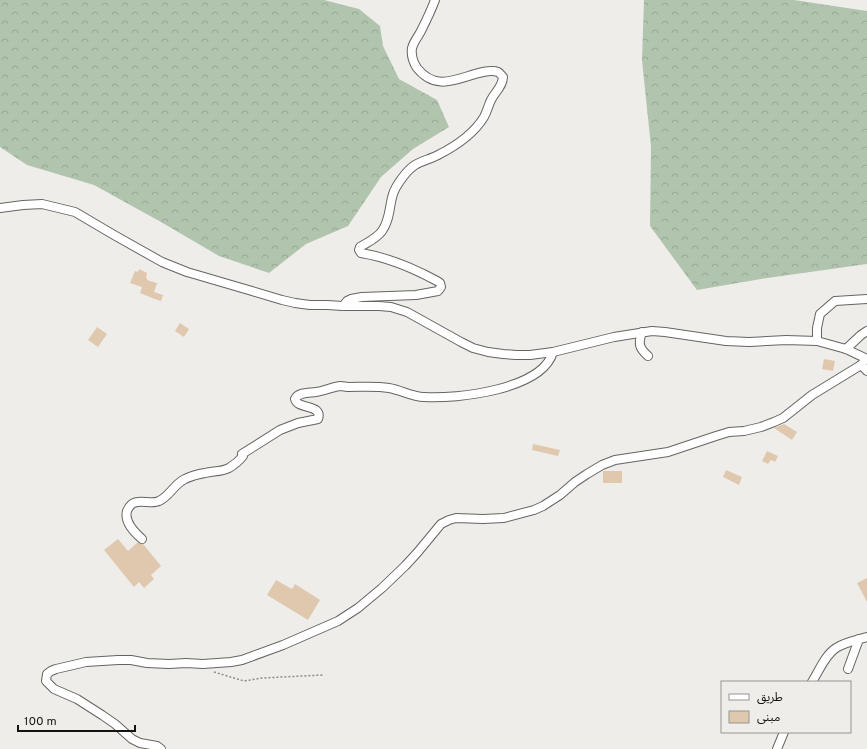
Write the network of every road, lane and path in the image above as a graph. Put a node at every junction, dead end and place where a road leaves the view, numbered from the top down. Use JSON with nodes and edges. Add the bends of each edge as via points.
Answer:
{"nodes":[{"id":1,"x":435,"y":0,"type":"edge"},
{"id":2,"x":0,"y":208,"type":"edge"},
{"id":3,"x":867,"y":299,"type":"edge"},
{"id":4,"x":343,"y":306,"type":"junction"},
{"id":5,"x":867,"y":331,"type":"edge"},
{"id":6,"x":642,"y":332,"type":"junction"},
{"id":7,"x":817,"y":341,"type":"junction"},
{"id":8,"x":846,"y":348,"type":"junction"},
{"id":9,"x":553,"y":352,"type":"junction"},
{"id":10,"x":648,"y":356,"type":"dead end"},
{"id":11,"x":865,"y":363,"type":"edge"},
{"id":12,"x":142,"y":539,"type":"dead end"},
{"id":13,"x":863,"y":638,"type":"edge"},
{"id":14,"x":848,"y":670,"type":"dead end"},
{"id":15,"x":214,"y":672,"type":"dead end"},
{"id":16,"x":323,"y":675,"type":"dead end"},
{"id":17,"x":813,"y":681,"type":"edge"},
{"id":18,"x":784,"y":733,"type":"edge"},
{"id":19,"x":161,"y":749,"type":"edge"},
{"id":20,"x":777,"y":749,"type":"edge"}],
"edges":[{"from":1,"to":4,"type":"street","via":[[412,48],[414,64],[419,70],[427,77],[446,82],[489,70],[503,76],[503,81],[484,117],[468,137],[438,156],[415,165],[407,172],[393,193],[386,225],[373,240],[359,250],[361,253],[418,271],[438,281],[441,287],[438,291],[416,296],[351,299]]},
{"from":2,"to":4,"type":"street","via":[[42,204],[75,212],[162,262],[187,272],[282,300],[310,305]]},
{"from":3,"to":7,"type":"street","via":[[836,300],[820,314]]},
{"from":4,"to":9,"type":"street","via":[[391,307],[407,312],[461,342],[488,352],[516,355]]},
{"from":5,"to":8,"type":"street"},
{"from":6,"to":7,"type":"street","via":[[665,332],[726,341]]},
{"from":6,"to":9,"type":"street"},
{"from":6,"to":10,"type":"street","via":[[639,346]]},
{"from":7,"to":8,"type":"street"},
{"from":8,"to":11,"type":"street"},
{"from":9,"to":12,"type":"street","via":[[551,359],[526,379],[499,389],[468,395],[424,397],[375,386],[340,386],[297,395],[294,399],[298,404],[316,410],[318,419],[280,430],[242,454],[243,456],[230,468],[197,474],[181,481],[160,501],[131,504],[126,514],[127,519]]},
{"from":11,"to":19,"type":"street","via":[[812,395],[783,418],[761,427],[730,432],[668,452],[615,460],[574,482],[560,495],[534,510],[504,518],[449,520],[442,524],[396,575],[358,608],[338,621],[283,645],[231,662],[86,662],[56,669],[47,674],[46,682],[54,689],[78,699],[132,739]]},
{"from":13,"to":14,"type":"street"},
{"from":13,"to":17,"type":"street","via":[[835,649]]},
{"from":15,"to":16,"type":"path","via":[[244,681]]},
{"from":18,"to":20,"type":"street"}]}
